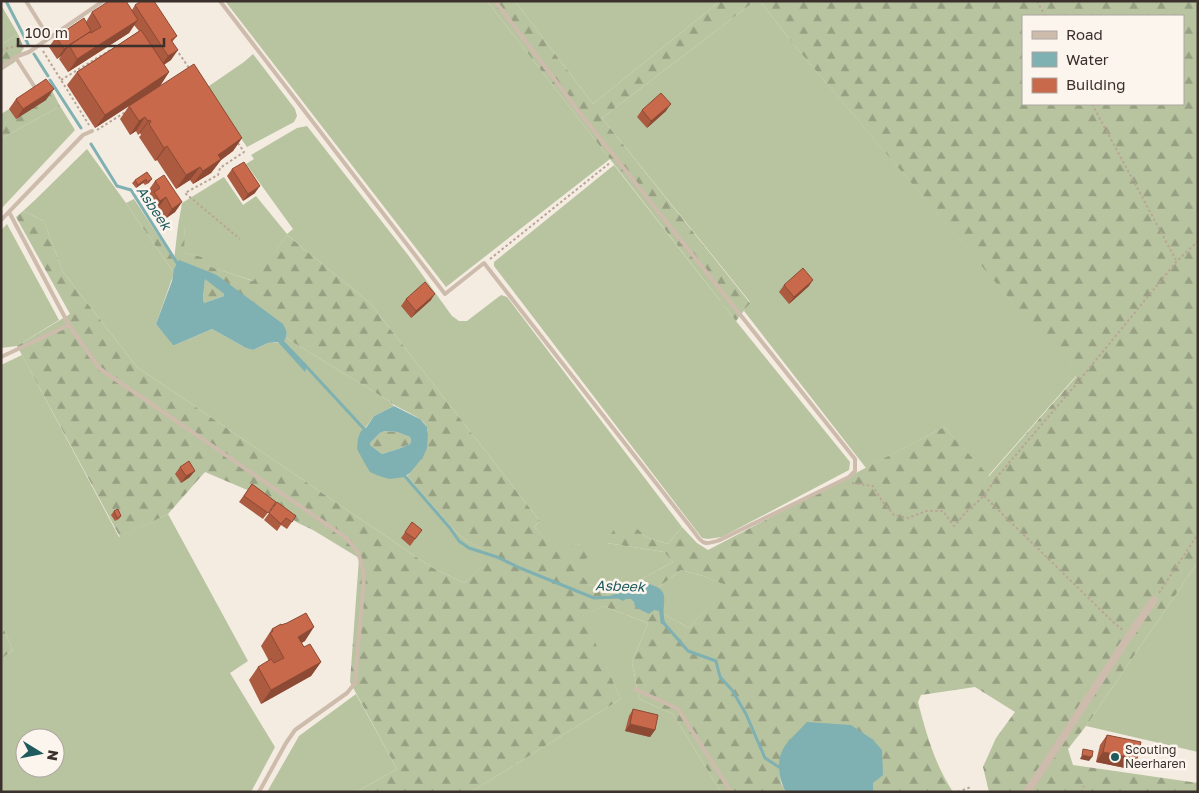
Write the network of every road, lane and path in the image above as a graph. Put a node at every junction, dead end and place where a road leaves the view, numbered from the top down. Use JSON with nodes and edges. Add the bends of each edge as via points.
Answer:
{"nodes":[{"id":1,"x":26,"y":1,"type":"edge"},
{"id":2,"x":103,"y":1,"type":"edge"},
{"id":3,"x":220,"y":1,"type":"edge"},
{"id":4,"x":495,"y":1,"type":"edge"},
{"id":5,"x":1037,"y":1,"type":"edge"},
{"id":6,"x":1044,"y":15,"type":"edge"},
{"id":7,"x":49,"y":38,"type":"junction"},
{"id":8,"x":39,"y":44,"type":"junction"},
{"id":9,"x":119,"y":44,"type":"edge"},
{"id":10,"x":175,"y":47,"type":"edge"},
{"id":11,"x":1,"y":50,"type":"edge"},
{"id":12,"x":29,"y":52,"type":"junction"},
{"id":13,"x":17,"y":57,"type":"junction"},
{"id":14,"x":1,"y":67,"type":"edge"},
{"id":15,"x":190,"y":70,"type":"edge"},
{"id":16,"x":61,"y":80,"type":"junction"},
{"id":17,"x":36,"y":89,"type":"edge"},
{"id":18,"x":1093,"y":105,"type":"edge"},
{"id":19,"x":128,"y":110,"type":"edge"},
{"id":20,"x":92,"y":131,"type":"junction"},
{"id":21,"x":238,"y":144,"type":"edge"},
{"id":22,"x":616,"y":158,"type":"junction"},
{"id":23,"x":9,"y":212,"type":"junction"},
{"id":24,"x":1,"y":220,"type":"edge"},
{"id":25,"x":240,"y":239,"type":"dead end"},
{"id":26,"x":1198,"y":241,"type":"edge"},
{"id":27,"x":1176,"y":261,"type":"junction"},
{"id":28,"x":484,"y":263,"type":"junction"},
{"id":29,"x":69,"y":325,"type":"junction"},
{"id":30,"x":1,"y":357,"type":"edge"},
{"id":31,"x":838,"y":482,"type":"junction"},
{"id":32,"x":984,"y":496,"type":"junction"},
{"id":33,"x":1198,"y":534,"type":"edge"},
{"id":34,"x":1154,"y":600,"type":"joint"},
{"id":35,"x":1129,"y":636,"type":"junction"},
{"id":36,"x":634,"y":688,"type":"dead end"},
{"id":37,"x":1084,"y":786,"type":"dead end"},
{"id":38,"x":971,"y":787,"type":"dead end"},
{"id":39,"x":259,"y":792,"type":"edge"},
{"id":40,"x":731,"y":792,"type":"edge"},
{"id":41,"x":958,"y":792,"type":"edge"},
{"id":42,"x":1027,"y":792,"type":"edge"},
{"id":43,"x":1081,"y":792,"type":"edge"}],
"edges":[{"from":1,"to":7,"type":"lane"},
{"from":2,"to":7,"type":"lane"},
{"from":3,"to":28,"type":"lane","via":[[445,294]]},
{"from":4,"to":22,"type":"lane"},
{"from":5,"to":6,"type":"path"},
{"from":7,"to":8,"type":"lane"},
{"from":8,"to":12,"type":"lane"},
{"from":8,"to":16,"type":"path"},
{"from":9,"to":16,"type":"path"},
{"from":10,"to":15,"type":"path"},
{"from":11,"to":12,"type":"path","via":[[16,46]]},
{"from":12,"to":13,"type":"lane"},
{"from":13,"to":14,"type":"lane"},
{"from":13,"to":17,"type":"lane"},
{"from":16,"to":20,"type":"path"},
{"from":18,"to":27,"type":"path"},
{"from":19,"to":20,"type":"path"},
{"from":20,"to":23,"type":"lane","via":[[83,135]]},
{"from":21,"to":25,"type":"path","via":[[244,152],[220,168],[218,175],[185,193]]},
{"from":22,"to":28,"type":"path"},
{"from":22,"to":31,"type":"lane","via":[[855,459],[855,471]]},
{"from":23,"to":24,"type":"lane"},
{"from":23,"to":29,"type":"lane"},
{"from":26,"to":27,"type":"path"},
{"from":27,"to":32,"type":"path","via":[[997,476]]},
{"from":28,"to":31,"type":"lane","via":[[704,544],[720,540]]},
{"from":29,"to":30,"type":"lane"},
{"from":29,"to":39,"type":"lane","via":[[99,368],[345,537],[356,548],[362,562],[364,578],[355,683],[348,693],[295,730]]},
{"from":31,"to":32,"type":"path","via":[[873,486],[894,515],[908,518],[926,511],[943,510],[954,526]]},
{"from":32,"to":35,"type":"path"},
{"from":33,"to":34,"type":"path"},
{"from":34,"to":35,"type":"street"},
{"from":35,"to":42,"type":"street"},
{"from":36,"to":40,"type":"lane","via":[[678,709]]},
{"from":37,"to":43,"type":"path"},
{"from":38,"to":41,"type":"path"}]}
